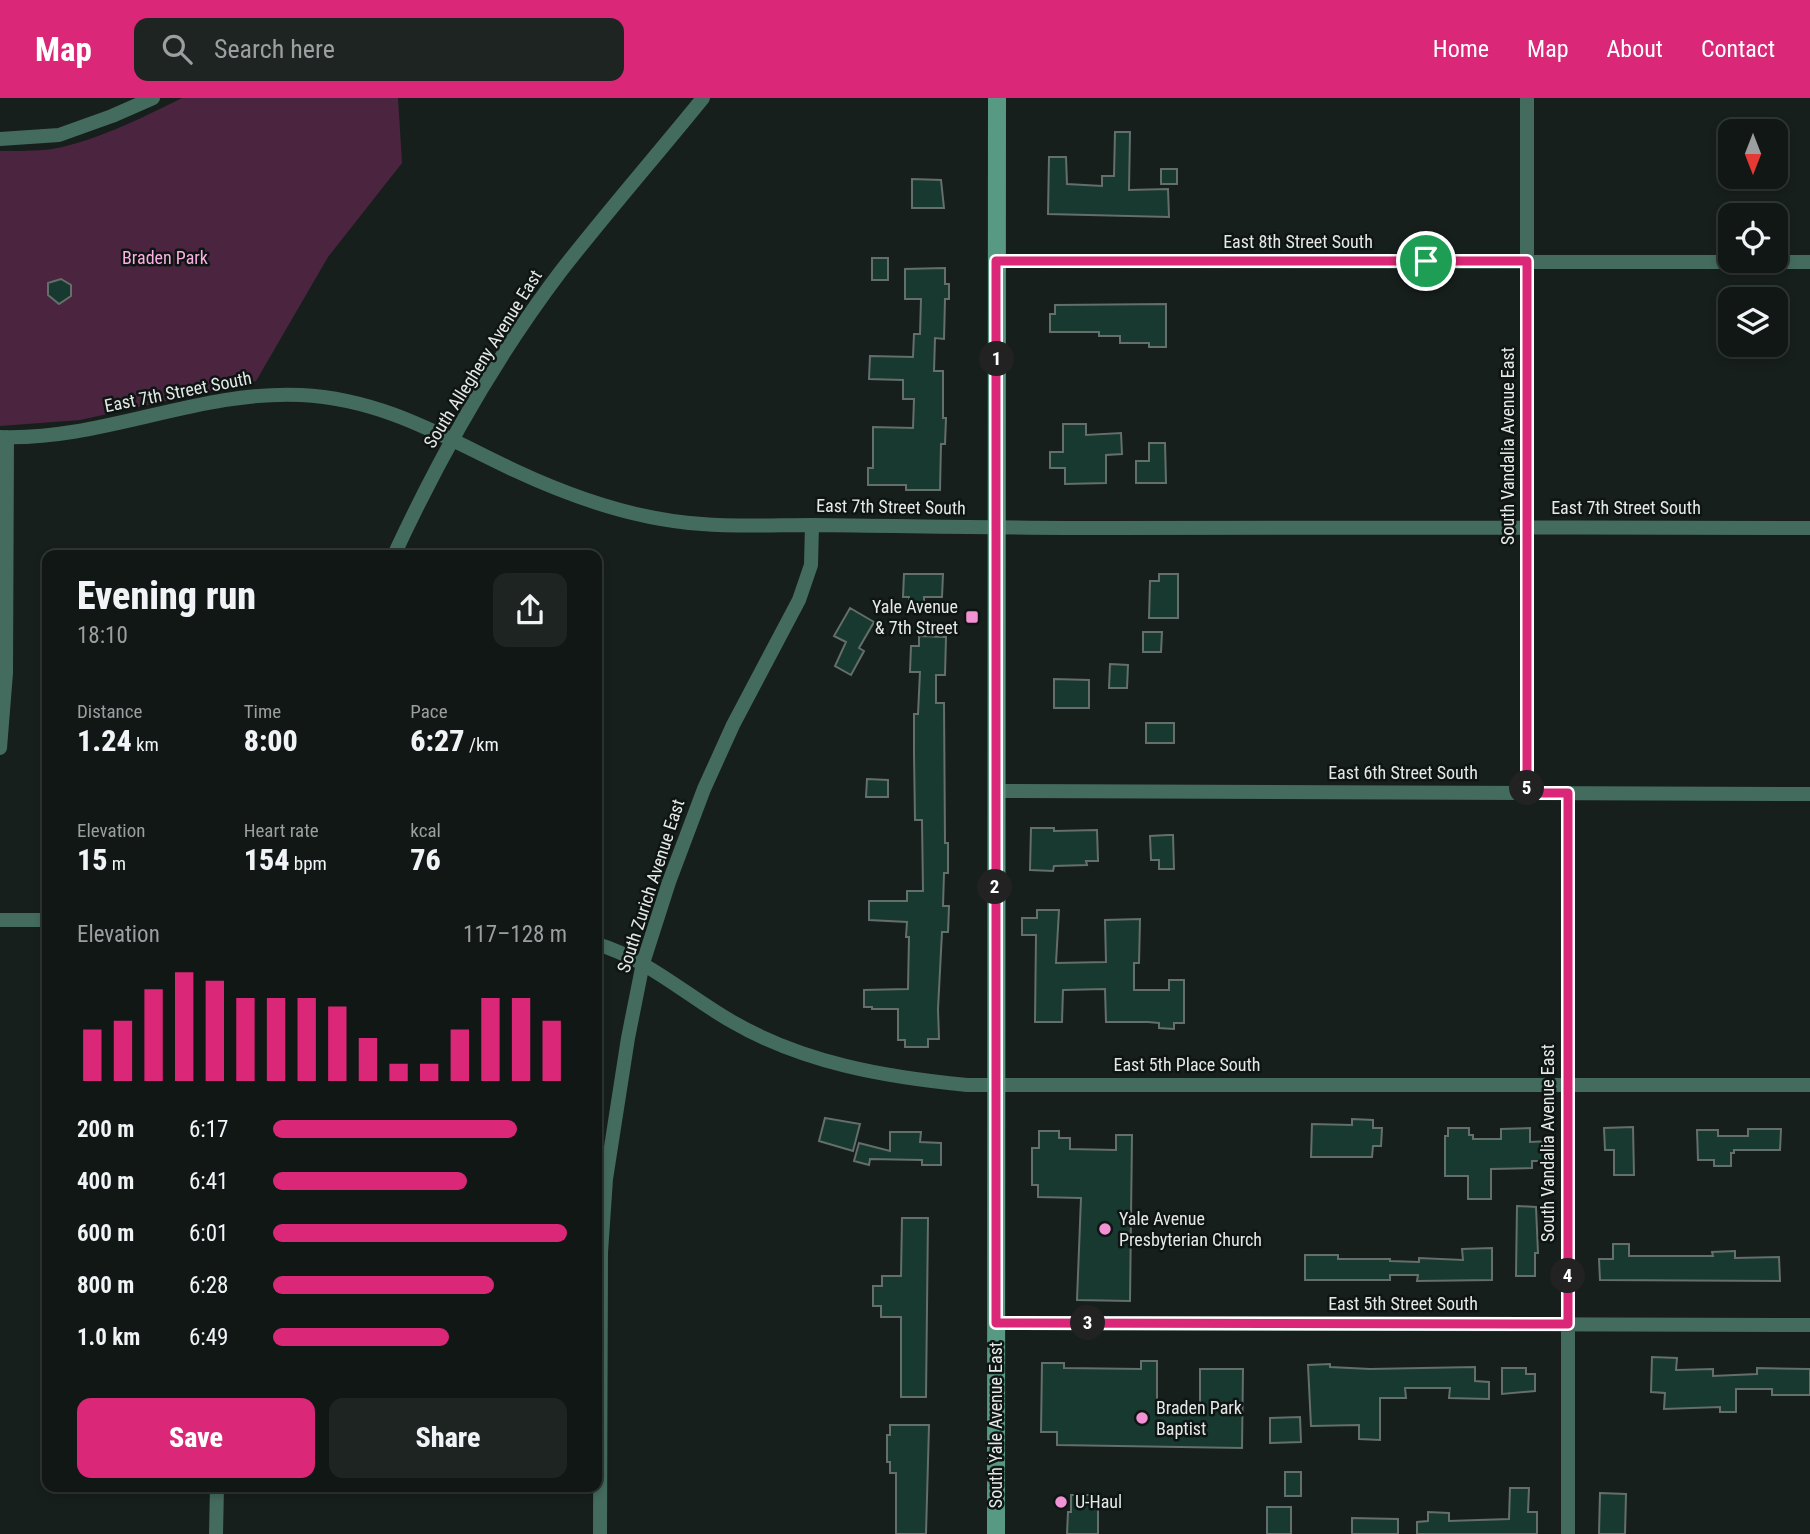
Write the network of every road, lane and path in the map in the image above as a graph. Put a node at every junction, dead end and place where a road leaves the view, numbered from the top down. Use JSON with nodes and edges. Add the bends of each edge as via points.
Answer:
{"nodes":[{"id":1,"x":153,"y":98,"type":"edge"},
{"id":2,"x":704,"y":98,"type":"edge"},
{"id":3,"x":997,"y":98,"type":"edge"},
{"id":4,"x":1527,"y":98,"type":"edge"},
{"id":5,"x":0,"y":139,"type":"edge"},
{"id":6,"x":996,"y":261,"type":"junction"},
{"id":7,"x":1527,"y":261,"type":"junction"},
{"id":8,"x":1810,"y":262,"type":"edge"},
{"id":9,"x":4,"y":437,"type":"edge"},
{"id":10,"x":453,"y":439,"type":"junction"},
{"id":11,"x":812,"y":525,"type":"junction"},
{"id":12,"x":1528,"y":527,"type":"junction"},
{"id":13,"x":1810,"y":527,"type":"edge"},
{"id":14,"x":997,"y":528,"type":"junction"},
{"id":15,"x":397,"y":550,"type":"edge"},
{"id":16,"x":0,"y":748,"type":"edge"},
{"id":17,"x":995,"y":791,"type":"junction"},
{"id":18,"x":1527,"y":793,"type":"junction"},
{"id":19,"x":1568,"y":793,"type":"junction"},
{"id":20,"x":1810,"y":794,"type":"edge"},
{"id":21,"x":0,"y":920,"type":"edge"},
{"id":22,"x":42,"y":920,"type":"edge"},
{"id":23,"x":602,"y":945,"type":"edge"},
{"id":24,"x":643,"y":964,"type":"junction"},
{"id":25,"x":995,"y":1084,"type":"junction"},
{"id":26,"x":1567,"y":1085,"type":"junction"},
{"id":27,"x":1810,"y":1085,"type":"edge"},
{"id":28,"x":602,"y":1237,"type":"edge"},
{"id":29,"x":996,"y":1323,"type":"junction"},
{"id":30,"x":1568,"y":1324,"type":"junction"},
{"id":31,"x":1810,"y":1325,"type":"edge"},
{"id":32,"x":217,"y":1492,"type":"edge"},
{"id":33,"x":600,"y":1492,"type":"edge"},
{"id":34,"x":216,"y":1534,"type":"edge"},
{"id":35,"x":600,"y":1534,"type":"edge"},
{"id":36,"x":996,"y":1534,"type":"edge"},
{"id":37,"x":1568,"y":1534,"type":"edge"}],
"edges":[{"from":1,"to":5,"type":"street","via":[[60,135]]},
{"from":2,"to":10,"type":"street","name":"South Allegheny Avenue East","via":[[562,270],[524,322]]},
{"from":3,"to":6,"type":"main road","name":"South Yale Avenue East"},
{"from":4,"to":7,"type":"street","name":"South Vandalia Avenue East"},
{"from":6,"to":7,"type":"street","name":"East 8th Street South"},
{"from":6,"to":14,"type":"main road","name":"South Yale Avenue East"},
{"from":7,"to":8,"type":"street","name":"East 8th Street South"},
{"from":7,"to":12,"type":"street","name":"South Vandalia Avenue East"},
{"from":9,"to":10,"type":"street","name":"East 7th Street South","via":[[81,432],[203,403],[271,395],[344,400],[409,419]]},
{"from":9,"to":16,"type":"street","via":[[6,673]]},
{"from":10,"to":11,"type":"street","name":"East 7th Street South","via":[[518,472],[614,508],[701,524]]},
{"from":10,"to":15,"type":"street","name":"South Allegheny Avenue East"},
{"from":11,"to":14,"type":"street","name":"East 7th Street South"},
{"from":11,"to":24,"type":"street","name":"South Zurich Avenue East","via":[[811,565],[799,600],[704,789]]},
{"from":12,"to":13,"type":"street","name":"East 7th Street South"},
{"from":12,"to":14,"type":"street","name":"East 7th Street South"},
{"from":12,"to":18,"type":"street","name":"South Vandalia Avenue East"},
{"from":14,"to":17,"type":"main road","name":"South Yale Avenue East"},
{"from":17,"to":18,"type":"street","name":"East 6th Street South"},
{"from":17,"to":25,"type":"main road","name":"South Yale Avenue East"},
{"from":18,"to":19,"type":"street","name":"East 6th Street South"},
{"from":19,"to":20,"type":"street","name":"East 6th Street South"},
{"from":19,"to":26,"type":"street","name":"South Vandalia Avenue East"},
{"from":21,"to":22,"type":"street"},
{"from":23,"to":24,"type":"street","name":"East 5th Place South"},
{"from":24,"to":25,"type":"street","name":"East 5th Place South","via":[[731,1021],[828,1063],[912,1080]]},
{"from":24,"to":28,"type":"street","name":"South Zurich Avenue East","via":[[606,1179]]},
{"from":25,"to":26,"type":"street","name":"East 5th Place South"},
{"from":25,"to":29,"type":"main road","name":"South Yale Avenue East"},
{"from":26,"to":27,"type":"street","name":"East 5th Place South"},
{"from":26,"to":30,"type":"street","name":"South Vandalia Avenue East"},
{"from":29,"to":30,"type":"street","name":"East 5th Street South"},
{"from":29,"to":36,"type":"main road","name":"South Yale Avenue East"},
{"from":30,"to":31,"type":"street","name":"East 5th Street South"},
{"from":30,"to":37,"type":"street","name":"South Vandalia Avenue East"},
{"from":32,"to":34,"type":"street"},
{"from":33,"to":35,"type":"street","name":"South Zurich Avenue East"}]}
